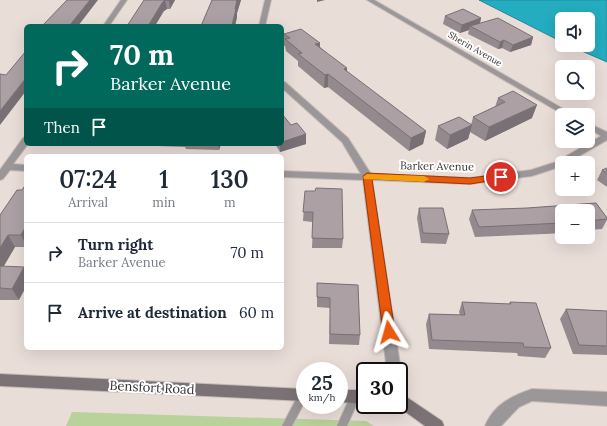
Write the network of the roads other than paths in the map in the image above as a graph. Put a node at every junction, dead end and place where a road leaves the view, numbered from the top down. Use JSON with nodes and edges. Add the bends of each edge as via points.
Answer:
{"nodes":[{"id":1,"x":124,"y":0,"type":"edge"},
{"id":2,"x":268,"y":0,"type":"edge"},
{"id":3,"x":370,"y":0,"type":"edge"},
{"id":4,"x":107,"y":24,"type":"edge"},
{"id":5,"x":262,"y":24,"type":"edge"},
{"id":6,"x":284,"y":86,"type":"edge"},
{"id":7,"x":558,"y":108,"type":"edge"},
{"id":8,"x":595,"y":129,"type":"edge"},
{"id":9,"x":607,"y":136,"type":"edge"},
{"id":10,"x":24,"y":143,"type":"edge"},
{"id":11,"x":7,"y":167,"type":"junction"},
{"id":12,"x":24,"y":168,"type":"edge"},
{"id":13,"x":284,"y":174,"type":"edge"},
{"id":14,"x":367,"y":176,"type":"junction"},
{"id":15,"x":0,"y":177,"type":"edge"},
{"id":16,"x":393,"y":362,"type":"edge"},
{"id":17,"x":0,"y":380,"type":"edge"},
{"id":18,"x":296,"y":395,"type":"edge"},
{"id":19,"x":607,"y":399,"type":"edge"},
{"id":20,"x":356,"y":403,"type":"edge"},
{"id":21,"x":408,"y":405,"type":"edge"},
{"id":22,"x":296,"y":410,"type":"edge"},
{"id":23,"x":287,"y":426,"type":"edge"},
{"id":24,"x":342,"y":426,"type":"edge"},
{"id":25,"x":437,"y":426,"type":"edge"},
{"id":26,"x":492,"y":426,"type":"edge"}],
"edges":[{"from":1,"to":4,"type":"street"},
{"from":2,"to":5,"type":"street"},
{"from":3,"to":7,"type":"street","name":"Sherin Avenue"},
{"from":6,"to":14,"type":"street","via":[[345,140]]},
{"from":8,"to":9,"type":"street"},
{"from":9,"to":14,"type":"street","name":"Barker Avenue","via":[[560,164],[532,173],[470,181]]},
{"from":10,"to":11,"type":"street"},
{"from":11,"to":12,"type":"street"},
{"from":11,"to":15,"type":"street"},
{"from":13,"to":14,"type":"street","name":"Barker Avenue"},
{"from":14,"to":16,"type":"street"},
{"from":17,"to":18,"type":"street","name":"Bensfort Road"},
{"from":19,"to":26,"type":"street","via":[[532,395],[514,402]]},
{"from":20,"to":24,"type":"lane"},
{"from":21,"to":25,"type":"street"},
{"from":22,"to":23,"type":"lane"}]}
